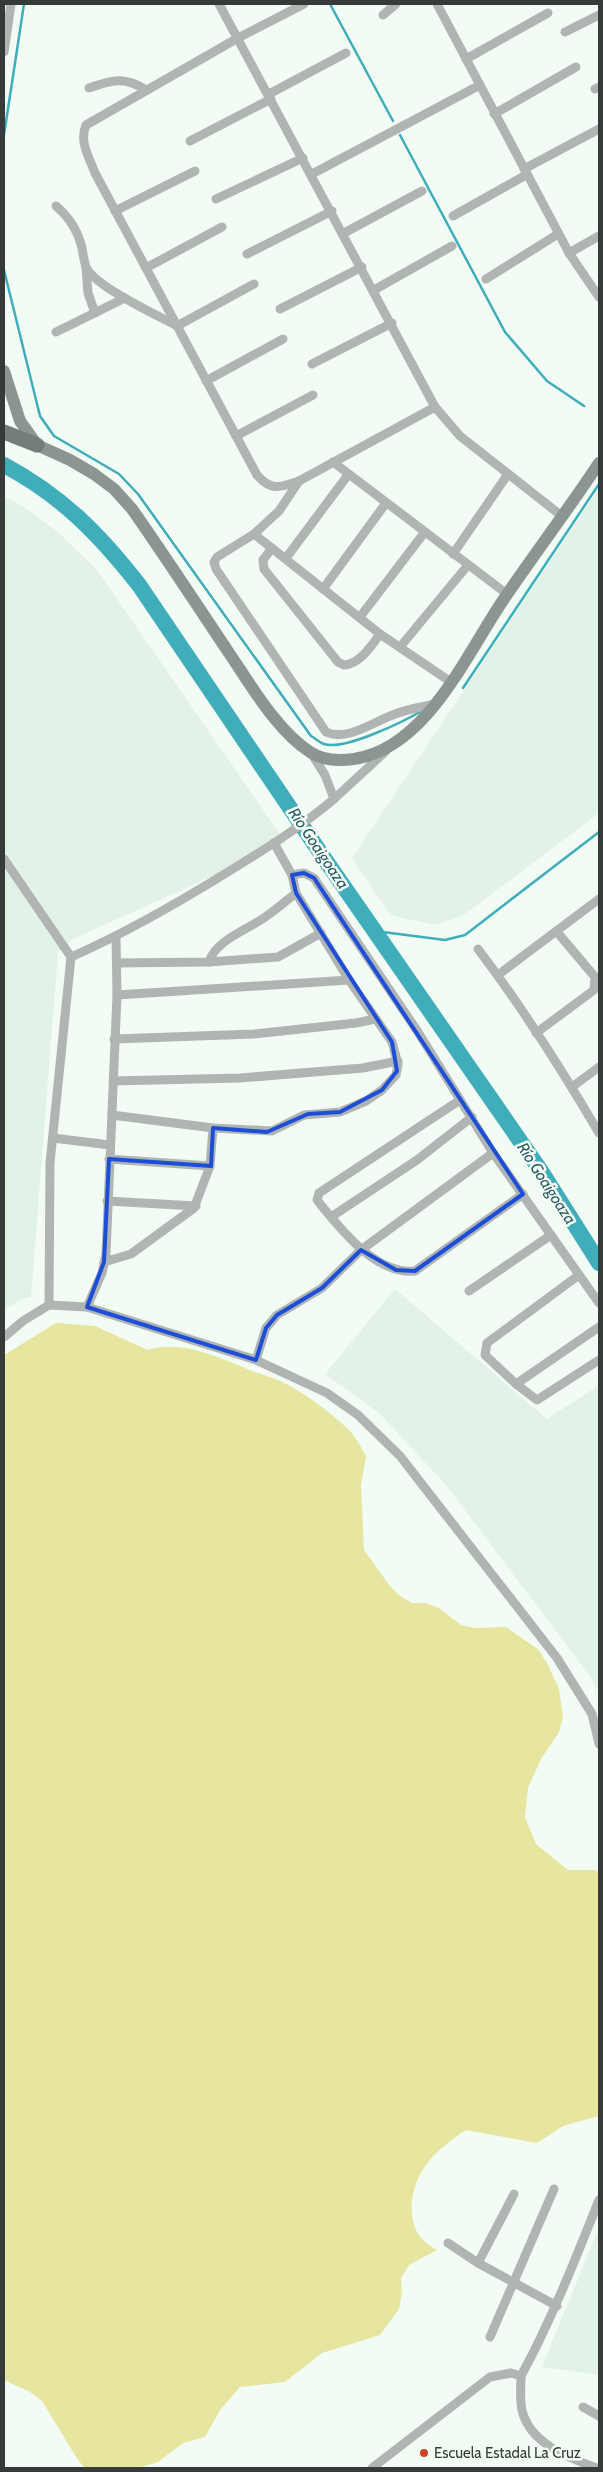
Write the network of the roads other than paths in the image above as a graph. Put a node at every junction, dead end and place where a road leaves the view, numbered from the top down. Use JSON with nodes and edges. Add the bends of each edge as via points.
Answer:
{"nodes":[{"id":1,"x":12,"y":4,"type":"edge"},
{"id":2,"x":219,"y":4,"type":"edge"},
{"id":3,"x":304,"y":4,"type":"edge"},
{"id":4,"x":396,"y":4,"type":"edge"},
{"id":5,"x":437,"y":4,"type":"edge"},
{"id":6,"x":548,"y":13,"type":"dead end"},
{"id":7,"x":383,"y":15,"type":"dead end"},
{"id":8,"x":599,"y":15,"type":"edge"},
{"id":9,"x":565,"y":32,"type":"dead end"},
{"id":10,"x":238,"y":38,"type":"junction"},
{"id":11,"x":4,"y":52,"type":"edge"},
{"id":12,"x":346,"y":53,"type":"dead end"},
{"id":13,"x":466,"y":59,"type":"junction"},
{"id":14,"x":576,"y":67,"type":"dead end"},
{"id":15,"x":480,"y":85,"type":"junction"},
{"id":16,"x":89,"y":88,"type":"dead end"},
{"id":17,"x":146,"y":90,"type":"junction"},
{"id":18,"x":270,"y":96,"type":"junction"},
{"id":19,"x":494,"y":114,"type":"junction"},
{"id":20,"x":599,"y":129,"type":"edge"},
{"id":21,"x":190,"y":141,"type":"dead end"},
{"id":22,"x":303,"y":158,"type":"junction"},
{"id":23,"x":195,"y":171,"type":"dead end"},
{"id":24,"x":525,"y":172,"type":"junction"},
{"id":25,"x":312,"y":174,"type":"junction"},
{"id":26,"x":422,"y":191,"type":"dead end"},
{"id":27,"x":216,"y":199,"type":"dead end"},
{"id":28,"x":56,"y":206,"type":"dead end"},
{"id":29,"x":116,"y":211,"type":"junction"},
{"id":30,"x":332,"y":211,"type":"junction"},
{"id":31,"x":453,"y":216,"type":"dead end"},
{"id":32,"x":222,"y":228,"type":"dead end"},
{"id":33,"x":344,"y":234,"type":"junction"},
{"id":34,"x":558,"y":234,"type":"junction"},
{"id":35,"x":599,"y":236,"type":"edge"},
{"id":36,"x":452,"y":246,"type":"dead end"},
{"id":37,"x":569,"y":253,"type":"junction"},
{"id":38,"x":247,"y":254,"type":"dead end"},
{"id":39,"x":86,"y":268,"type":"junction"},
{"id":40,"x":146,"y":268,"type":"junction"},
{"id":41,"x":362,"y":268,"type":"junction"},
{"id":42,"x":486,"y":279,"type":"dead end"},
{"id":43,"x":254,"y":284,"type":"dead end"},
{"id":44,"x":374,"y":290,"type":"junction"},
{"id":45,"x":599,"y":297,"type":"edge"},
{"id":46,"x":125,"y":298,"type":"junction"},
{"id":47,"x":280,"y":309,"type":"dead end"},
{"id":48,"x":95,"y":313,"type":"junction"},
{"id":49,"x":392,"y":323,"type":"junction"},
{"id":50,"x":177,"y":326,"type":"junction"},
{"id":51,"x":56,"y":332,"type":"dead end"},
{"id":52,"x":283,"y":339,"type":"dead end"},
{"id":53,"x":312,"y":364,"type":"dead end"},
{"id":54,"x":4,"y":371,"type":"edge"},
{"id":55,"x":206,"y":381,"type":"junction"},
{"id":56,"x":313,"y":395,"type":"dead end"},
{"id":57,"x":435,"y":407,"type":"junction"},
{"id":58,"x":4,"y":432,"type":"edge"},
{"id":59,"x":236,"y":436,"type":"junction"},
{"id":60,"x":37,"y":445,"type":"junction"},
{"id":61,"x":332,"y":462,"type":"junction"},
{"id":62,"x":599,"y":463,"type":"edge"},
{"id":63,"x":508,"y":474,"type":"junction"},
{"id":64,"x":348,"y":475,"type":"junction"},
{"id":65,"x":299,"y":481,"type":"junction"},
{"id":66,"x":386,"y":504,"type":"junction"},
{"id":67,"x":563,"y":517,"type":"junction"},
{"id":68,"x":424,"y":533,"type":"junction"},
{"id":69,"x":254,"y":534,"type":"junction"},
{"id":70,"x":272,"y":548,"type":"junction"},
{"id":71,"x":453,"y":554,"type":"junction"},
{"id":72,"x":286,"y":558,"type":"junction"},
{"id":73,"x":468,"y":565,"type":"junction"},
{"id":74,"x":323,"y":589,"type":"junction"},
{"id":75,"x":507,"y":594,"type":"junction"},
{"id":76,"x":360,"y":617,"type":"junction"},
{"id":77,"x":380,"y":634,"type":"junction"},
{"id":78,"x":400,"y":647,"type":"junction"},
{"id":79,"x":450,"y":682,"type":"junction"},
{"id":80,"x":436,"y":704,"type":"junction"},
{"id":81,"x":390,"y":747,"type":"junction"},
{"id":82,"x":311,"y":753,"type":"junction"},
{"id":83,"x":334,"y":798,"type":"junction"},
{"id":84,"x":274,"y":843,"type":"junction"},
{"id":85,"x":4,"y":859,"type":"edge"},
{"id":86,"x":292,"y":875,"type":"junction"},
{"id":87,"x":296,"y":893,"type":"junction"},
{"id":88,"x":599,"y":899,"type":"edge"},
{"id":89,"x":557,"y":932,"type":"junction"},
{"id":90,"x":321,"y":933,"type":"junction"},
{"id":91,"x":116,"y":937,"type":"junction"},
{"id":92,"x":478,"y":948,"type":"dead end"},
{"id":93,"x":71,"y":957,"type":"junction"},
{"id":94,"x":209,"y":962,"type":"junction"},
{"id":95,"x":117,"y":963,"type":"junction"},
{"id":96,"x":498,"y":975,"type":"junction"},
{"id":97,"x":349,"y":980,"type":"junction"},
{"id":98,"x":117,"y":995,"type":"junction"},
{"id":99,"x":375,"y":1019,"type":"junction"},
{"id":100,"x":536,"y":1033,"type":"junction"},
{"id":101,"x":114,"y":1039,"type":"junction"},
{"id":102,"x":398,"y":1061,"type":"junction"},
{"id":103,"x":599,"y":1067,"type":"edge"},
{"id":104,"x":113,"y":1081,"type":"junction"},
{"id":105,"x":572,"y":1087,"type":"junction"},
{"id":106,"x":460,"y":1100,"type":"junction"},
{"id":107,"x":112,"y":1115,"type":"junction"},
{"id":108,"x":472,"y":1117,"type":"junction"},
{"id":109,"x":213,"y":1128,"type":"junction"},
{"id":110,"x":599,"y":1133,"type":"edge"},
{"id":111,"x":52,"y":1138,"type":"junction"},
{"id":112,"x":110,"y":1145,"type":"junction"},
{"id":113,"x":493,"y":1153,"type":"junction"},
{"id":114,"x":109,"y":1159,"type":"junction"},
{"id":115,"x":210,"y":1166,"type":"junction"},
{"id":116,"x":523,"y":1194,"type":"junction"},
{"id":117,"x":107,"y":1202,"type":"junction"},
{"id":118,"x":196,"y":1206,"type":"junction"},
{"id":119,"x":331,"y":1217,"type":"junction"},
{"id":120,"x":551,"y":1235,"type":"junction"},
{"id":121,"x":361,"y":1250,"type":"junction"},
{"id":122,"x":104,"y":1262,"type":"junction"},
{"id":123,"x":579,"y":1275,"type":"junction"},
{"id":124,"x":469,"y":1291,"type":"dead end"},
{"id":125,"x":599,"y":1303,"type":"edge"},
{"id":126,"x":49,"y":1305,"type":"junction"},
{"id":127,"x":88,"y":1307,"type":"junction"},
{"id":128,"x":599,"y":1326,"type":"edge"},
{"id":129,"x":4,"y":1337,"type":"edge"},
{"id":130,"x":256,"y":1360,"type":"junction"},
{"id":131,"x":599,"y":1360,"type":"edge"},
{"id":132,"x":516,"y":1384,"type":"junction"},
{"id":133,"x":596,"y":1714,"type":"edge"},
{"id":134,"x":599,"y":1744,"type":"edge"},
{"id":135,"x":554,"y":2189,"type":"dead end"},
{"id":136,"x":514,"y":2194,"type":"dead end"},
{"id":137,"x":599,"y":2200,"type":"edge"},
{"id":138,"x":448,"y":2243,"type":"dead end"},
{"id":139,"x":478,"y":2263,"type":"junction"},
{"id":140,"x":514,"y":2283,"type":"junction"},
{"id":141,"x":557,"y":2306,"type":"junction"},
{"id":142,"x":490,"y":2337,"type":"dead end"},
{"id":143,"x":521,"y":2376,"type":"junction"},
{"id":144,"x":583,"y":2407,"type":"dead end"},
{"id":145,"x":599,"y":2416,"type":"edge"},
{"id":146,"x":372,"y":2468,"type":"edge"},
{"id":147,"x":596,"y":2468,"type":"edge"}],
"edges":[{"from":1,"to":11,"type":"street"},
{"from":2,"to":10,"type":"street"},
{"from":3,"to":10,"type":"street"},
{"from":4,"to":7,"type":"street"},
{"from":5,"to":13,"type":"street"},
{"from":6,"to":13,"type":"street"},
{"from":8,"to":9,"type":"street"},
{"from":10,"to":17,"type":"street"},
{"from":10,"to":18,"type":"street"},
{"from":12,"to":18,"type":"street"},
{"from":13,"to":15,"type":"street"},
{"from":14,"to":19,"type":"street"},
{"from":15,"to":19,"type":"street"},
{"from":15,"to":25,"type":"street"},
{"from":16,"to":17,"type":"street","via":[[122,79]]},
{"from":17,"to":29,"type":"street","via":[[86,125],[82,134],[95,174]]},
{"from":18,"to":21,"type":"street"},
{"from":18,"to":22,"type":"street"},
{"from":19,"to":24,"type":"street"},
{"from":20,"to":24,"type":"street"},
{"from":22,"to":25,"type":"street"},
{"from":22,"to":27,"type":"street"},
{"from":23,"to":29,"type":"street"},
{"from":24,"to":31,"type":"street"},
{"from":24,"to":34,"type":"street"},
{"from":25,"to":30,"type":"street"},
{"from":26,"to":33,"type":"street"},
{"from":28,"to":39,"type":"street","via":[[76,229]]},
{"from":29,"to":40,"type":"street"},
{"from":30,"to":33,"type":"street"},
{"from":30,"to":38,"type":"street"},
{"from":32,"to":40,"type":"street"},
{"from":33,"to":41,"type":"street"},
{"from":34,"to":37,"type":"street"},
{"from":34,"to":42,"type":"street"},
{"from":35,"to":37,"type":"street"},
{"from":36,"to":44,"type":"street"},
{"from":37,"to":45,"type":"street"},
{"from":39,"to":46,"type":"street"},
{"from":39,"to":48,"type":"street","via":[[88,292]]},
{"from":40,"to":50,"type":"street"},
{"from":41,"to":44,"type":"street"},
{"from":41,"to":47,"type":"street"},
{"from":43,"to":50,"type":"street"},
{"from":44,"to":49,"type":"street"},
{"from":46,"to":48,"type":"street"},
{"from":46,"to":50,"type":"street"},
{"from":48,"to":51,"type":"street"},
{"from":49,"to":53,"type":"street"},
{"from":49,"to":57,"type":"street"},
{"from":50,"to":55,"type":"street"},
{"from":52,"to":55,"type":"street"},
{"from":54,"to":60,"type":"main road","via":[[20,421]]},
{"from":55,"to":59,"type":"street"},
{"from":56,"to":59,"type":"street"},
{"from":57,"to":61,"type":"street"},
{"from":57,"to":63,"type":"street","via":[[460,436]]},
{"from":58,"to":60,"type":"main road"},
{"from":59,"to":65,"type":"street","via":[[265,484],[276,488]]},
{"from":60,"to":82,"type":"main road","via":[[94,474],[114,489],[132,509],[249,682],[290,736]]},
{"from":61,"to":64,"type":"street"},
{"from":61,"to":65,"type":"street"},
{"from":62,"to":67,"type":"main road"},
{"from":63,"to":67,"type":"street"},
{"from":63,"to":71,"type":"street"},
{"from":64,"to":66,"type":"street"},
{"from":64,"to":72,"type":"street"},
{"from":65,"to":69,"type":"street","via":[[280,511]]},
{"from":66,"to":68,"type":"street"},
{"from":66,"to":74,"type":"street"},
{"from":67,"to":75,"type":"main road"},
{"from":68,"to":71,"type":"street"},
{"from":68,"to":76,"type":"street"},
{"from":69,"to":70,"type":"street"},
{"from":69,"to":80,"type":"street","via":[[217,557],[214,565],[326,732],[345,734],[395,714]]},
{"from":70,"to":72,"type":"street"},
{"from":70,"to":77,"type":"street","via":[[263,560],[264,569],[338,662],[344,665],[352,663]]},
{"from":71,"to":73,"type":"street"},
{"from":72,"to":74,"type":"street"},
{"from":73,"to":75,"type":"street"},
{"from":73,"to":78,"type":"street"},
{"from":74,"to":76,"type":"street"},
{"from":75,"to":79,"type":"main road"},
{"from":76,"to":77,"type":"street"},
{"from":77,"to":78,"type":"street"},
{"from":78,"to":79,"type":"street"},
{"from":79,"to":80,"type":"main road"},
{"from":80,"to":81,"type":"main road","via":[[413,730]]},
{"from":81,"to":82,"type":"main road","via":[[366,757],[339,761]]},
{"from":81,"to":83,"type":"street"},
{"from":82,"to":83,"type":"street"},
{"from":83,"to":84,"type":"street"},
{"from":84,"to":86,"type":"street"},
{"from":84,"to":91,"type":"street","via":[[155,917]]},
{"from":85,"to":93,"type":"street"},
{"from":86,"to":87,"type":"street"},
{"from":86,"to":106,"type":"street","via":[[304,873],[314,878]]},
{"from":87,"to":90,"type":"street"},
{"from":87,"to":94,"type":"street","via":[[216,950]]},
{"from":88,"to":89,"type":"street"},
{"from":89,"to":96,"type":"street"},
{"from":89,"to":100,"type":"street","via":[[595,977],[596,984],[594,990]]},
{"from":90,"to":94,"type":"street","via":[[278,957]]},
{"from":90,"to":97,"type":"street"},
{"from":91,"to":93,"type":"street"},
{"from":91,"to":95,"type":"street"},
{"from":92,"to":96,"type":"street"},
{"from":93,"to":111,"type":"street"},
{"from":94,"to":95,"type":"street"},
{"from":95,"to":98,"type":"street"},
{"from":96,"to":100,"type":"street"},
{"from":97,"to":98,"type":"street"},
{"from":97,"to":99,"type":"street"},
{"from":98,"to":101,"type":"street"},
{"from":99,"to":101,"type":"street","via":[[254,1034]]},
{"from":99,"to":102,"type":"street","via":[[392,1042]]},
{"from":100,"to":105,"type":"street"},
{"from":101,"to":104,"type":"street"},
{"from":102,"to":104,"type":"street","via":[[363,1068],[240,1078]]},
{"from":102,"to":109,"type":"street","via":[[396,1075],[382,1090],[345,1110],[308,1114],[272,1132]]},
{"from":103,"to":105,"type":"street"},
{"from":104,"to":107,"type":"street"},
{"from":105,"to":110,"type":"street"},
{"from":106,"to":108,"type":"street"},
{"from":106,"to":119,"type":"street","via":[[319,1193],[318,1200]]},
{"from":107,"to":109,"type":"street"},
{"from":107,"to":112,"type":"street"},
{"from":108,"to":113,"type":"street"},
{"from":108,"to":119,"type":"street","via":[[418,1160]]},
{"from":109,"to":115,"type":"street"},
{"from":111,"to":112,"type":"street"},
{"from":111,"to":126,"type":"street"},
{"from":112,"to":114,"type":"street"},
{"from":113,"to":116,"type":"street"},
{"from":113,"to":121,"type":"street"},
{"from":114,"to":115,"type":"street"},
{"from":114,"to":117,"type":"street"},
{"from":115,"to":118,"type":"street"},
{"from":116,"to":120,"type":"street"},
{"from":116,"to":121,"type":"street","via":[[415,1271],[396,1270]]},
{"from":117,"to":118,"type":"street"},
{"from":117,"to":122,"type":"street"},
{"from":118,"to":122,"type":"street","via":[[131,1254]]},
{"from":119,"to":121,"type":"street"},
{"from":120,"to":123,"type":"street"},
{"from":120,"to":124,"type":"street"},
{"from":121,"to":130,"type":"street","via":[[322,1288],[278,1315],[266,1328]]},
{"from":122,"to":127,"type":"street"},
{"from":123,"to":125,"type":"street"},
{"from":123,"to":132,"type":"street","via":[[487,1343],[485,1354]]},
{"from":126,"to":127,"type":"street"},
{"from":126,"to":129,"type":"street"},
{"from":127,"to":130,"type":"street"},
{"from":128,"to":132,"type":"street"},
{"from":130,"to":133,"type":"street","via":[[327,1393],[358,1415],[400,1456]]},
{"from":131,"to":132,"type":"street","via":[[542,1400],[533,1399]]},
{"from":133,"to":134,"type":"street"},
{"from":135,"to":140,"type":"street"},
{"from":136,"to":139,"type":"street"},
{"from":137,"to":141,"type":"street"},
{"from":138,"to":139,"type":"street"},
{"from":139,"to":140,"type":"street"},
{"from":140,"to":141,"type":"street"},
{"from":140,"to":142,"type":"street"},
{"from":141,"to":143,"type":"street"},
{"from":143,"to":146,"type":"street","via":[[511,2373],[490,2377]]},
{"from":143,"to":147,"type":"street","via":[[523,2414],[537,2436],[559,2453]]},
{"from":144,"to":145,"type":"street"}]}
